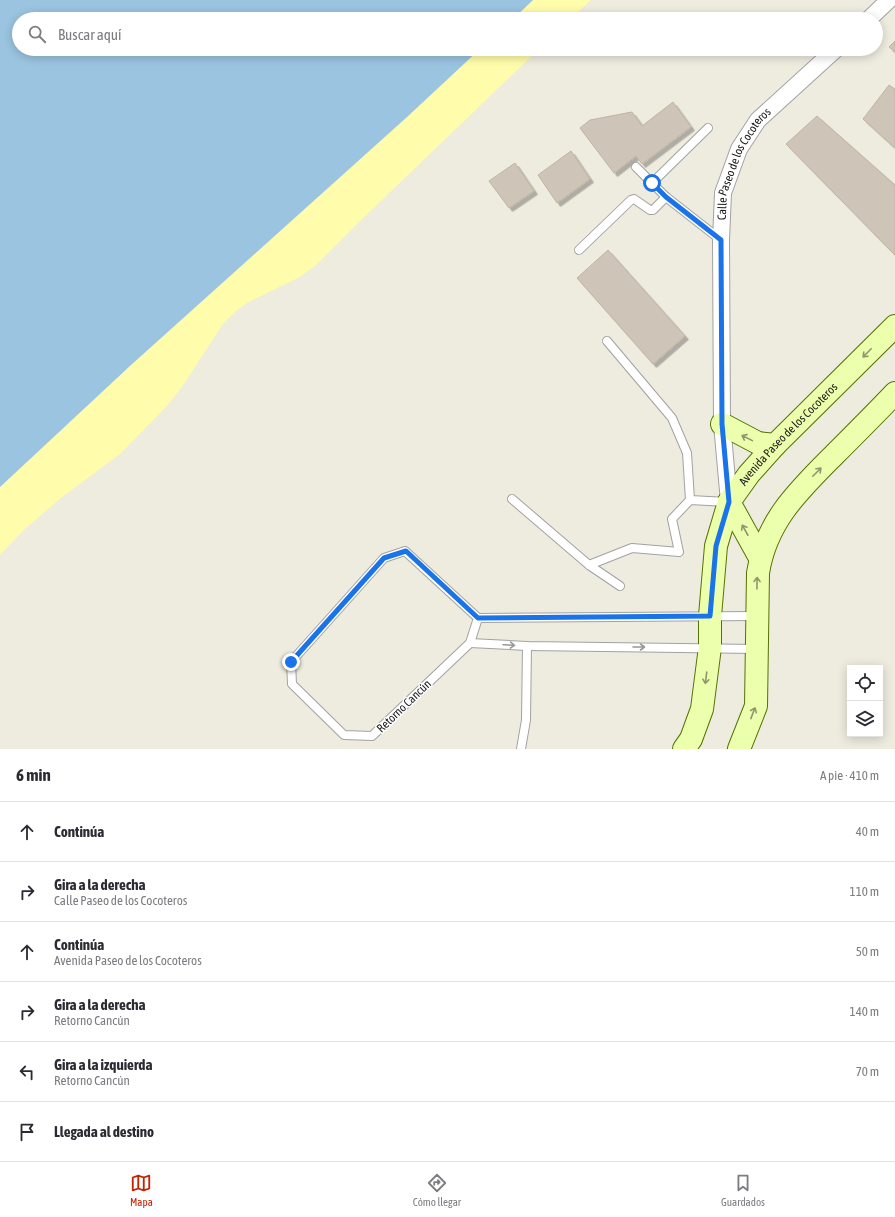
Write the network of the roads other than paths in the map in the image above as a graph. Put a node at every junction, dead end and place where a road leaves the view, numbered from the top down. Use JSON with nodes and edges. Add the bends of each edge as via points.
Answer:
{"nodes":[{"id":1,"x":889,"y":0,"type":"edge"},
{"id":2,"x":876,"y":12,"type":"edge"},
{"id":3,"x":828,"y":56,"type":"edge"},
{"id":4,"x":708,"y":128,"type":"dead end"},
{"id":5,"x":636,"y":167,"type":"dead end"},
{"id":6,"x":652,"y":183,"type":"junction"},
{"id":7,"x":666,"y":197,"type":"junction"},
{"id":8,"x":721,"y":240,"type":"junction"},
{"id":9,"x":579,"y":250,"type":"dead end"},
{"id":10,"x":895,"y":326,"type":"edge"},
{"id":11,"x":607,"y":341,"type":"dead end"},
{"id":12,"x":895,"y":393,"type":"edge"},
{"id":13,"x":722,"y":424,"type":"junction"},
{"id":14,"x":775,"y":445,"type":"junction"},
{"id":15,"x":512,"y":499,"type":"dead end"},
{"id":16,"x":690,"y":500,"type":"junction"},
{"id":17,"x":729,"y":502,"type":"junction"},
{"id":18,"x":760,"y":558,"type":"junction"},
{"id":19,"x":589,"y":565,"type":"junction"},
{"id":20,"x":620,"y":586,"type":"dead end"},
{"id":21,"x":710,"y":616,"type":"junction"},
{"id":22,"x":757,"y":616,"type":"junction"},
{"id":23,"x":478,"y":618,"type":"junction"},
{"id":24,"x":470,"y":643,"type":"junction"},
{"id":25,"x":527,"y":646,"type":"junction"},
{"id":26,"x":710,"y":647,"type":"junction"},
{"id":27,"x":758,"y":649,"type":"junction"},
{"id":28,"x":521,"y":749,"type":"edge"},
{"id":29,"x":684,"y":749,"type":"edge"},
{"id":30,"x":739,"y":749,"type":"edge"}],
"edges":[{"from":1,"to":2,"type":"street"},
{"from":3,"to":8,"type":"street","name":"Calle Paseo de los Cocoteros","via":[[758,120],[739,149],[722,193]]},
{"from":4,"to":6,"type":"lane"},
{"from":5,"to":6,"type":"lane"},
{"from":6,"to":7,"type":"lane"},
{"from":7,"to":8,"type":"lane"},
{"from":7,"to":9,"type":"lane","via":[[653,210],[634,199],[631,200]]},
{"from":8,"to":13,"type":"street","name":"Calle Paseo de los Cocoteros"},
{"from":10,"to":14,"type":"main road","name":"Avenida Paseo de los Cocoteros","one_way":true},
{"from":11,"to":16,"type":"lane","via":[[672,418],[686,453]]},
{"from":18,"to":12,"type":"main road","one_way":true,"via":[[777,520],[798,491]]},
{"from":14,"to":13,"type":"main road","one_way":true,"via":[[758,443]]},
{"from":13,"to":17,"type":"street","name":"Calle Paseo de los Cocoteros"},
{"from":14,"to":17,"type":"main road","name":"Avenida Paseo de los Cocoteros","via":[[749,474]]},
{"from":15,"to":19,"type":"lane"},
{"from":16,"to":17,"type":"lane"},
{"from":16,"to":19,"type":"lane","via":[[672,519],[679,552],[632,548]]},
{"from":18,"to":17,"type":"main road","one_way":true},
{"from":17,"to":21,"type":"main road","name":"Avenida Paseo de los Cocoteros","via":[[716,546]]},
{"from":22,"to":18,"type":"main road","one_way":true},
{"from":19,"to":20,"type":"lane"},
{"from":21,"to":22,"type":"lane"},
{"from":21,"to":23,"type":"lane"},
{"from":21,"to":26,"type":"main road","name":"Avenida Paseo de los Cocoteros"},
{"from":22,"to":27,"type":"main road"},
{"from":23,"to":24,"type":"lane","name":"Retorno Cancún"},
{"from":23,"to":24,"type":"lane","name":"Retorno Cancún","via":[[406,551],[384,558],[291,662],[292,684],[344,734],[372,736]]},
{"from":24,"to":25,"type":"lane","one_way":true},
{"from":25,"to":26,"type":"lane","one_way":true},
{"from":25,"to":28,"type":"lane","via":[[526,720]]},
{"from":26,"to":27,"type":"lane"},
{"from":26,"to":29,"type":"main road","name":"Avenida Paseo de los Cocoteros","one_way":true,"via":[[702,708],[692,740]]},
{"from":30,"to":27,"type":"main road","one_way":true,"via":[[756,706]]}]}
